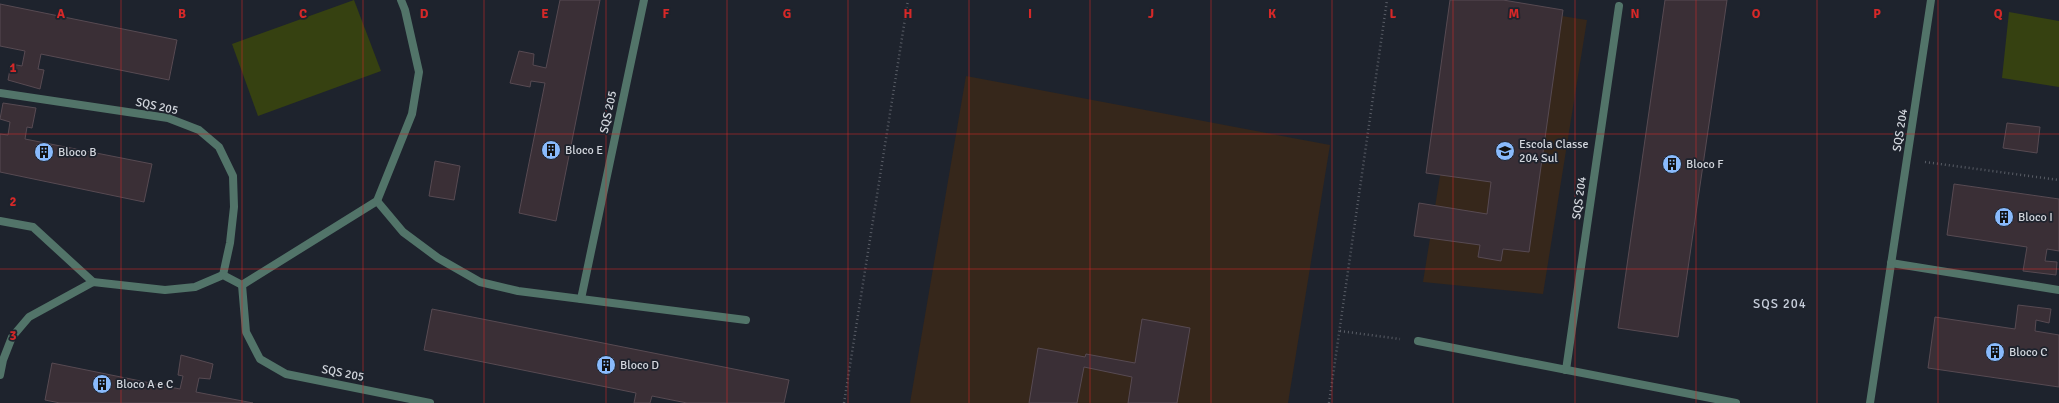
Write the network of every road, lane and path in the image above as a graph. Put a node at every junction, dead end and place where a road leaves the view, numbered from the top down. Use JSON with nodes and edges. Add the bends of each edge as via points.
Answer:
{"nodes":[{"id":1,"x":401,"y":0,"type":"edge"},
{"id":2,"x":644,"y":0,"type":"edge"},
{"id":3,"x":908,"y":0,"type":"edge"},
{"id":4,"x":1387,"y":0,"type":"edge"},
{"id":5,"x":1931,"y":0,"type":"edge"},
{"id":6,"x":1619,"y":6,"type":"dead end"},
{"id":7,"x":0,"y":93,"type":"edge"},
{"id":8,"x":1907,"y":159,"type":"junction"},
{"id":9,"x":2059,"y":180,"type":"edge"},
{"id":10,"x":377,"y":201,"type":"junction"},
{"id":11,"x":0,"y":221,"type":"edge"},
{"id":12,"x":1891,"y":263,"type":"junction"},
{"id":13,"x":222,"y":275,"type":"junction"},
{"id":14,"x":93,"y":282,"type":"junction"},
{"id":15,"x":242,"y":285,"type":"junction"},
{"id":16,"x":2059,"y":290,"type":"edge"},
{"id":17,"x":581,"y":299,"type":"junction"},
{"id":18,"x":746,"y":320,"type":"dead end"},
{"id":19,"x":1340,"y":331,"type":"junction"},
{"id":20,"x":1418,"y":341,"type":"joint"},
{"id":21,"x":1566,"y":370,"type":"junction"},
{"id":22,"x":0,"y":375,"type":"edge"},
{"id":23,"x":430,"y":403,"type":"edge"},
{"id":24,"x":844,"y":403,"type":"edge"},
{"id":25,"x":1329,"y":403,"type":"edge"},
{"id":26,"x":1736,"y":403,"type":"edge"},
{"id":27,"x":1870,"y":403,"type":"edge"}],
"edges":[{"from":1,"to":10,"type":"street","via":[[419,72],[412,114]]},
{"from":2,"to":17,"type":"street","name":"SQS 205"},
{"from":3,"to":24,"type":"path"},
{"from":4,"to":19,"type":"path"},
{"from":5,"to":8,"type":"street","name":"SQS 204"},
{"from":6,"to":21,"type":"street","name":"SQS 204"},
{"from":7,"to":13,"type":"street","name":"SQS 205","via":[[168,118],[199,130],[219,147],[233,176],[234,207],[230,243]]},
{"from":8,"to":9,"type":"path"},
{"from":8,"to":12,"type":"street","name":"SQS 204"},
{"from":10,"to":15,"type":"street"},
{"from":10,"to":17,"type":"street","via":[[403,232],[438,258],[480,282],[518,291]]},
{"from":11,"to":14,"type":"street","via":[[33,227]]},
{"from":12,"to":16,"type":"street"},
{"from":12,"to":27,"type":"street","name":"SQS 204"},
{"from":13,"to":14,"type":"street","via":[[195,287],[165,290]]},
{"from":13,"to":15,"type":"street"},
{"from":14,"to":22,"type":"street","via":[[29,317],[12,337]]},
{"from":15,"to":23,"type":"street","name":"SQS 205","via":[[246,332],[260,358],[286,374]]},
{"from":17,"to":18,"type":"street"},
{"from":19,"to":20,"type":"path"},
{"from":19,"to":25,"type":"path"},
{"from":20,"to":21,"type":"street"},
{"from":21,"to":26,"type":"street"}]}
